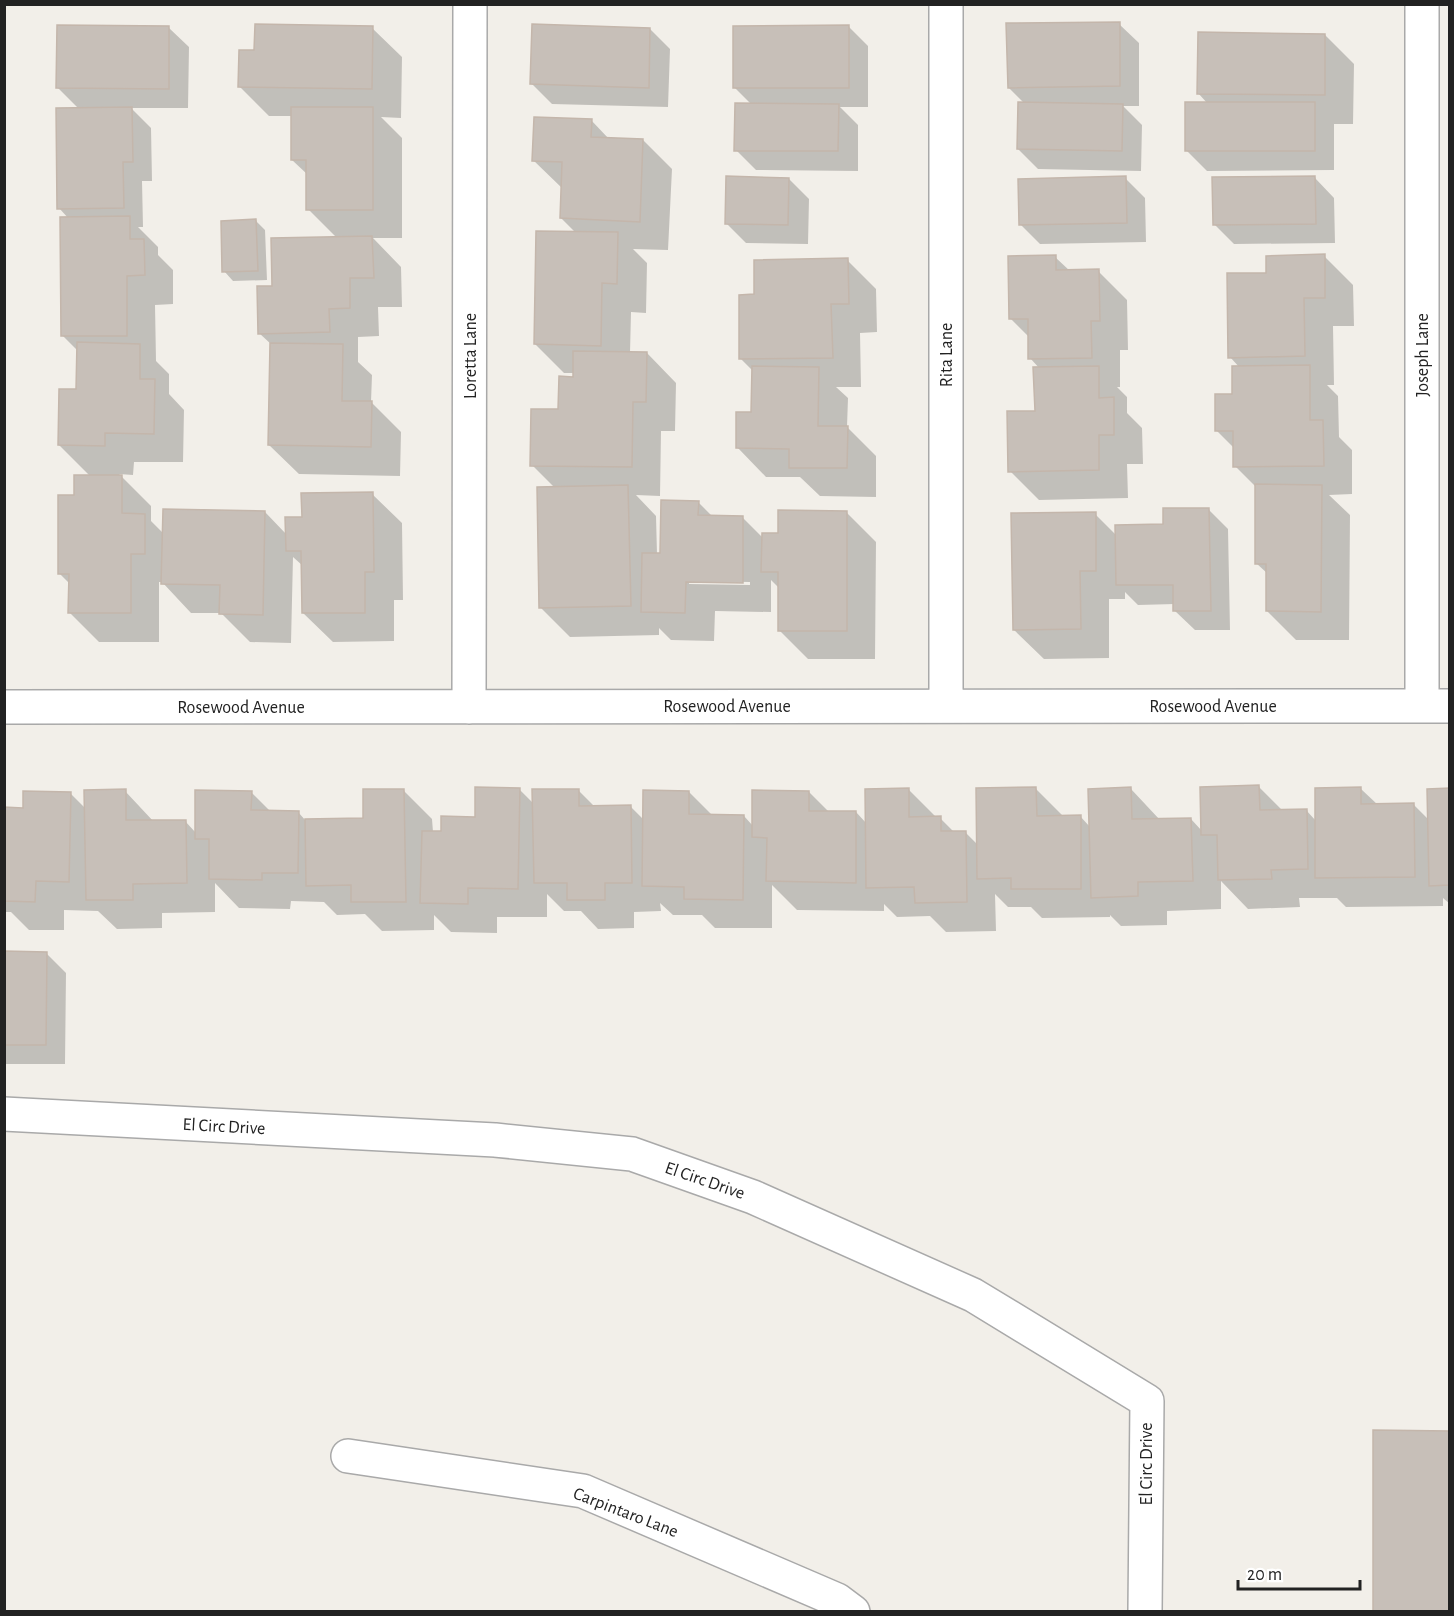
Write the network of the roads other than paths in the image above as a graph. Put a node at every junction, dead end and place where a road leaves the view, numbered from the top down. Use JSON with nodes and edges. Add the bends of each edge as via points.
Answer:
{"nodes":[{"id":1,"x":470,"y":4,"type":"edge"},
{"id":2,"x":946,"y":4,"type":"edge"},
{"id":3,"x":1422,"y":4,"type":"edge"},
{"id":4,"x":946,"y":706,"type":"junction"},
{"id":5,"x":1436,"y":706,"type":"edge"},
{"id":6,"x":4,"y":707,"type":"edge"},
{"id":7,"x":470,"y":707,"type":"junction"},
{"id":8,"x":4,"y":1114,"type":"edge"},
{"id":9,"x":348,"y":1455,"type":"dead end"},
{"id":10,"x":853,"y":1611,"type":"edge"},
{"id":11,"x":1145,"y":1611,"type":"edge"}],
"edges":[{"from":1,"to":7,"type":"street","name":"Loretta Lane"},
{"from":2,"to":4,"type":"street","name":"Rita Lane"},
{"from":3,"to":5,"type":"street","name":"Joseph Lane"},
{"from":4,"to":5,"type":"street","name":"Rosewood Avenue"},
{"from":4,"to":7,"type":"street","name":"Rosewood Avenue"},
{"from":6,"to":7,"type":"street","name":"Rosewood Avenue"},
{"from":8,"to":11,"type":"street","name":"El Circ Drive","via":[[495,1140],[632,1154],[753,1197],[973,1295],[1147,1401]]},
{"from":9,"to":10,"type":"street","name":"Carpintaro Lane","via":[[583,1491],[837,1600]]}]}
